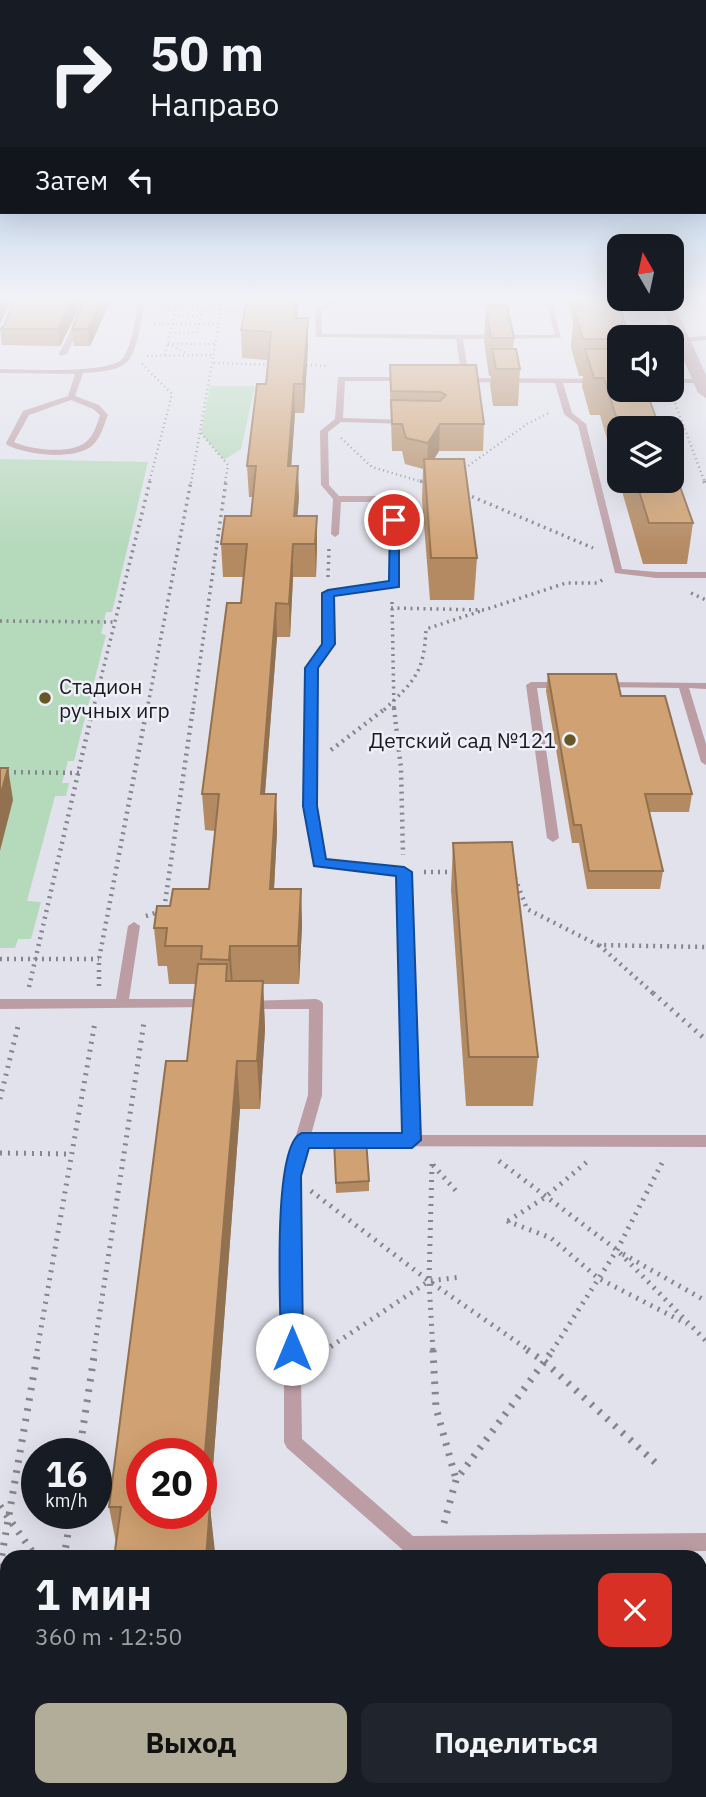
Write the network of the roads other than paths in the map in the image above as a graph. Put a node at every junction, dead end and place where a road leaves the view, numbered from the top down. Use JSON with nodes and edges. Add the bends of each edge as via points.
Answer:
{"nodes":[{"id":1,"x":76,"y":384,"type":"edge"},
{"id":2,"x":341,"y":384,"type":"edge"},
{"id":3,"x":559,"y":384,"type":"edge"},
{"id":4,"x":71,"y":397,"type":"junction"},
{"id":5,"x":339,"y":420,"type":"junction"},
{"id":6,"x":414,"y":422,"type":"edge"},
{"id":7,"x":337,"y":499,"type":"junction"},
{"id":8,"x":335,"y":534,"type":"road end"},
{"id":9,"x":706,"y":575,"type":"edge"},
{"id":10,"x":572,"y":685,"type":"edge"},
{"id":11,"x":586,"y":685,"type":"edge"},
{"id":12,"x":683,"y":685,"type":"junction"},
{"id":13,"x":706,"y":685,"type":"edge"},
{"id":14,"x":706,"y":762,"type":"edge"},
{"id":15,"x":553,"y":838,"type":"dead end"},
{"id":16,"x":137,"y":921,"type":"road end"},
{"id":17,"x":0,"y":1004,"type":"edge"},
{"id":18,"x":122,"y":1004,"type":"junction"},
{"id":19,"x":302,"y":1140,"type":"junction"},
{"id":20,"x":412,"y":1140,"type":"junction"},
{"id":21,"x":706,"y":1141,"type":"edge"},
{"id":22,"x":706,"y":1542,"type":"edge"}],
"edges":[{"from":1,"to":4,"type":"lane"},
{"from":2,"to":5,"type":"lane"},
{"from":3,"to":9,"type":"lane","via":[[568,414],[583,424],[618,571]]},
{"from":4,"to":4,"type":"lane","via":[[26,413],[10,443],[46,451],[88,445],[104,415]]},
{"from":5,"to":6,"type":"lane"},
{"from":5,"to":7,"type":"lane","via":[[324,431],[325,485]]},
{"from":7,"to":8,"type":"lane"},
{"from":7,"to":20,"type":"lane","via":[[394,499],[395,584],[328,593],[328,644],[312,668],[310,806],[319,863],[404,872]]},
{"from":10,"to":15,"type":"lane","via":[[531,685]]},
{"from":11,"to":12,"type":"lane"},
{"from":12,"to":13,"type":"lane"},
{"from":12,"to":14,"type":"lane"},
{"from":16,"to":18,"type":"lane"},
{"from":17,"to":18,"type":"lane"},
{"from":18,"to":19,"type":"lane","via":[[316,1004],[315,1095]]},
{"from":19,"to":20,"type":"lane"},
{"from":19,"to":22,"type":"lane","via":[[291,1176],[293,1442],[410,1545]]},
{"from":20,"to":21,"type":"lane"}]}
